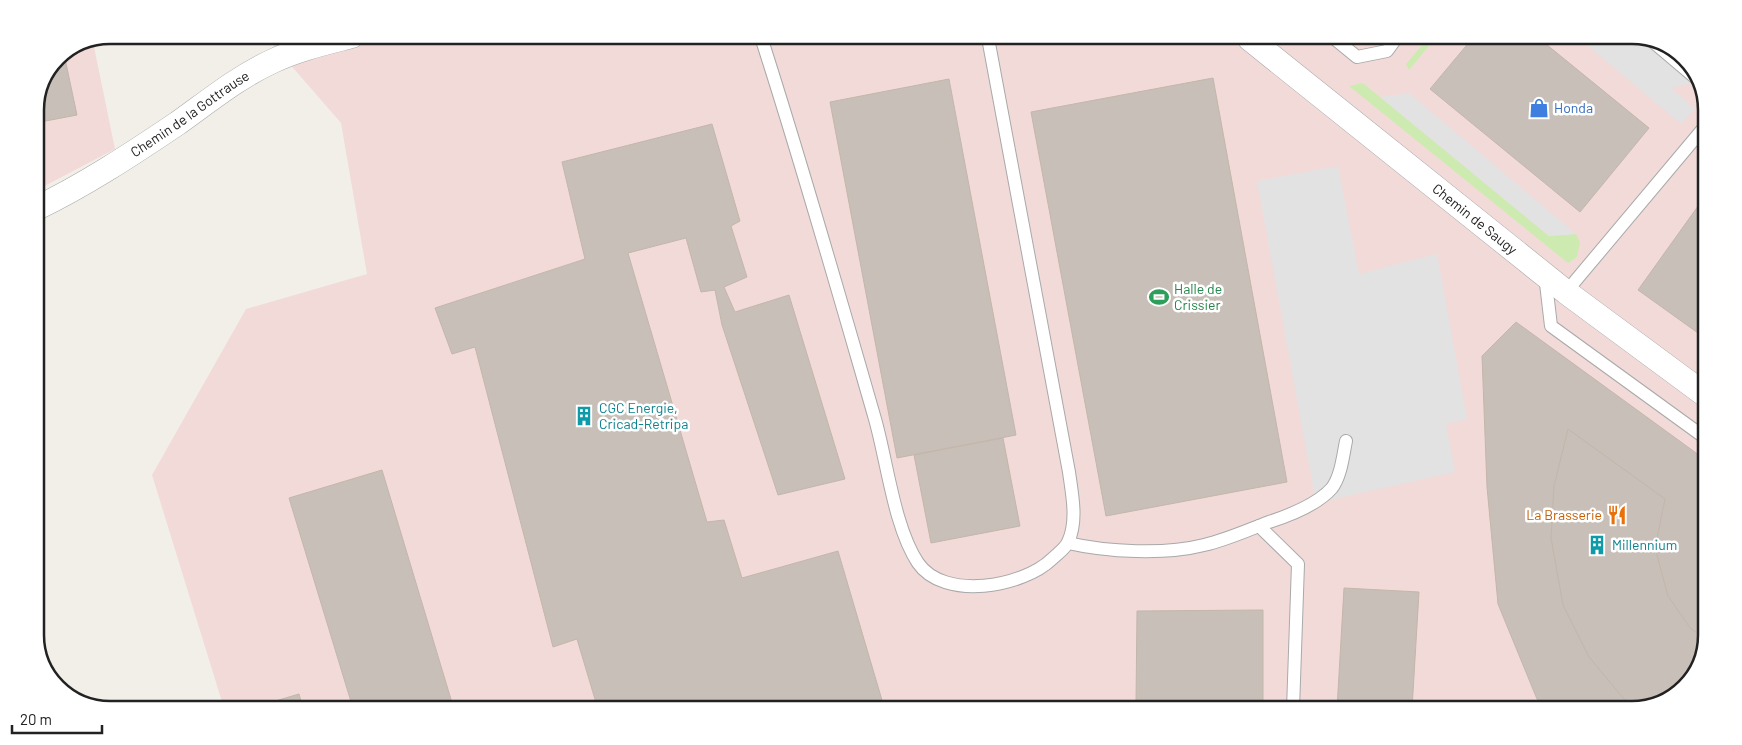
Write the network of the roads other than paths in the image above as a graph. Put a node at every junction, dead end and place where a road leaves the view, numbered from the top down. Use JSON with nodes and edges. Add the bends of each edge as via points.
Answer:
{"nodes":[{"id":1,"x":320,"y":44,"type":"edge"},
{"id":2,"x":763,"y":44,"type":"edge"},
{"id":3,"x":989,"y":44,"type":"edge"},
{"id":4,"x":1256,"y":44,"type":"edge"},
{"id":5,"x":1341,"y":44,"type":"edge"},
{"id":6,"x":1392,"y":44,"type":"edge"},
{"id":7,"x":1670,"y":55,"type":"edge"},
{"id":8,"x":1683,"y":67,"type":"edge"},
{"id":9,"x":1698,"y":135,"type":"edge"},
{"id":10,"x":44,"y":205,"type":"edge"},
{"id":11,"x":1545,"y":275,"type":"junction"},
{"id":12,"x":1566,"y":292,"type":"junction"},
{"id":13,"x":1698,"y":390,"type":"edge"},
{"id":14,"x":1698,"y":433,"type":"edge"},
{"id":15,"x":1346,"y":441,"type":"dead end"},
{"id":16,"x":1260,"y":526,"type":"junction"},
{"id":17,"x":1068,"y":543,"type":"junction"},
{"id":18,"x":1293,"y":701,"type":"edge"}],
"edges":[{"from":1,"to":10,"type":"street","name":"Chemin de la Gottrause","via":[[250,72],[146,145]]},
{"from":2,"to":17,"type":"lane","via":[[809,187],[905,535],[919,564],[933,577],[950,584],[976,586],[1001,583],[1042,569]]},
{"from":3,"to":17,"type":"lane","via":[[1069,472],[1074,514]]},
{"from":4,"to":11,"type":"street","name":"Chemin de Saugy"},
{"from":5,"to":6,"type":"lane","via":[[1357,57],[1387,50]]},
{"from":7,"to":8,"type":"lane"},
{"from":9,"to":12,"type":"lane"},
{"from":11,"to":12,"type":"street","name":"Chemin de Saugy"},
{"from":11,"to":14,"type":"lane","via":[[1551,326]]},
{"from":12,"to":13,"type":"street","name":"Chemin de Saugy"},
{"from":15,"to":16,"type":"lane","via":[[1341,467],[1332,488],[1310,504]]},
{"from":16,"to":17,"type":"lane","via":[[1204,545],[1173,550],[1096,549]]},
{"from":16,"to":18,"type":"lane","via":[[1298,564]]}]}
